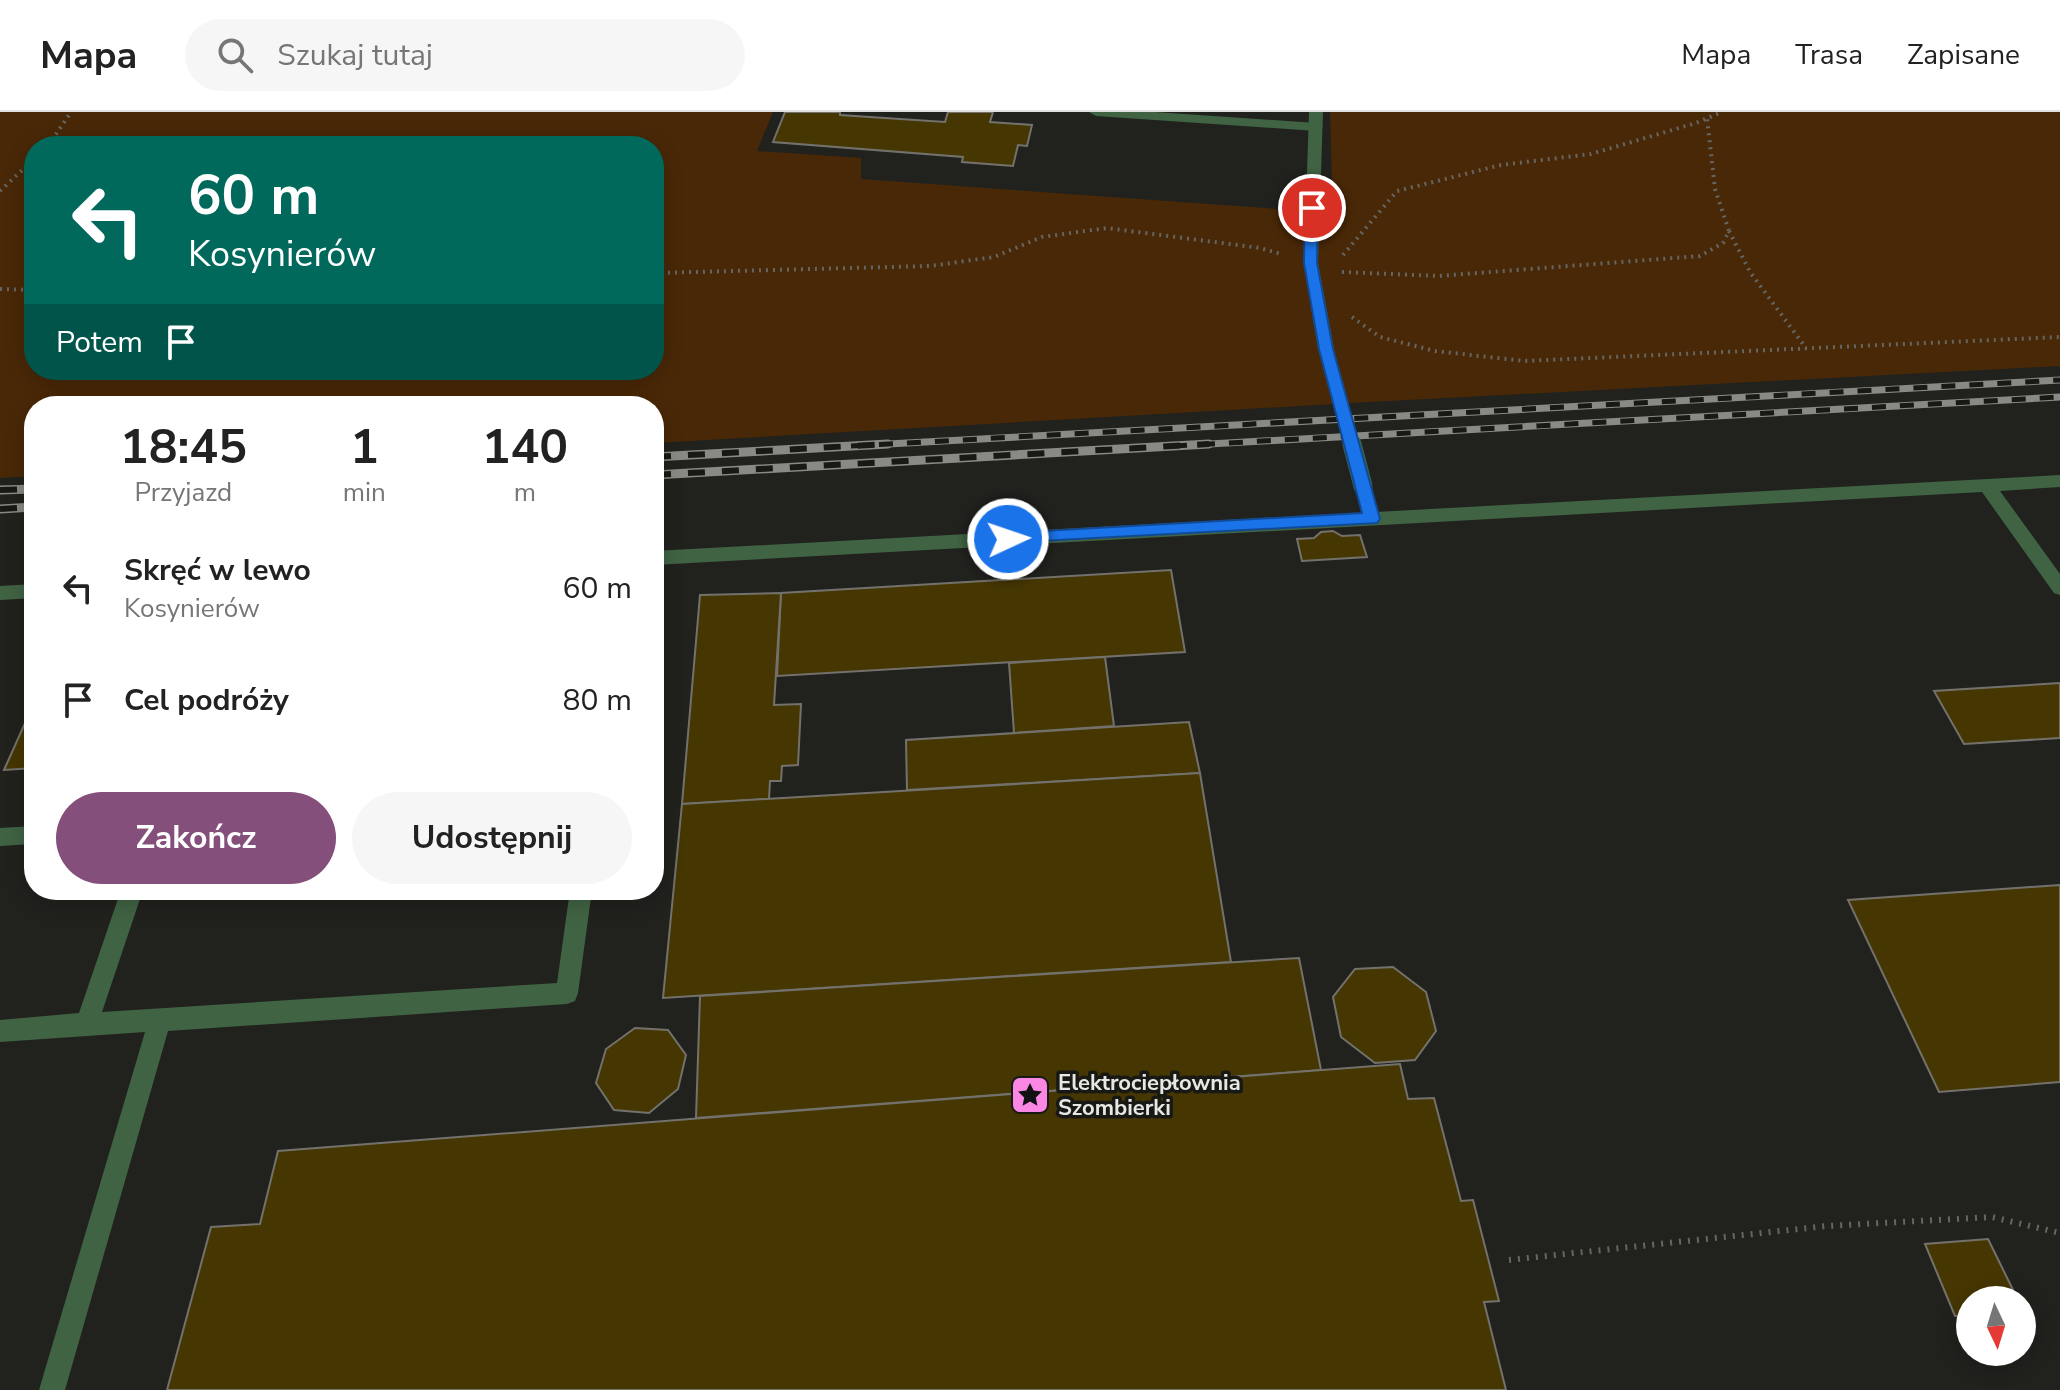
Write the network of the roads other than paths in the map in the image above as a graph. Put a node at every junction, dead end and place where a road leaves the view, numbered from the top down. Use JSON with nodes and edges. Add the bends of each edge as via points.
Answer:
{"nodes":[{"id":1,"x":1096,"y":112,"type":"edge"},
{"id":2,"x":1316,"y":119,"type":"edge"},
{"id":3,"x":2060,"y":481,"type":"edge"},
{"id":4,"x":1987,"y":486,"type":"junction"},
{"id":5,"x":1372,"y":519,"type":"junction"},
{"id":6,"x":664,"y":557,"type":"edge"},
{"id":7,"x":2060,"y":588,"type":"edge"},
{"id":8,"x":24,"y":592,"type":"edge"},
{"id":9,"x":0,"y":593,"type":"edge"},
{"id":10,"x":24,"y":836,"type":"edge"},
{"id":11,"x":0,"y":837,"type":"edge"},
{"id":12,"x":129,"y":900,"type":"edge"},
{"id":13,"x":580,"y":900,"type":"edge"},
{"id":14,"x":160,"y":1020,"type":"junction"},
{"id":15,"x":87,"y":1024,"type":"junction"},
{"id":16,"x":0,"y":1031,"type":"edge"},
{"id":17,"x":52,"y":1390,"type":"edge"}],
"edges":[{"from":1,"to":2,"type":"street"},
{"from":2,"to":5,"type":"street","bridge":true,"via":[[1311,263],[1326,349]]},
{"from":3,"to":4,"type":"street"},
{"from":4,"to":5,"type":"street"},
{"from":4,"to":7,"type":"street"},
{"from":5,"to":6,"type":"street"},
{"from":8,"to":9,"type":"street"},
{"from":10,"to":11,"type":"street"},
{"from":12,"to":15,"type":"street"},
{"from":13,"to":14,"type":"street","via":[[567,993]]},
{"from":14,"to":15,"type":"street"},
{"from":14,"to":17,"type":"street"},
{"from":15,"to":16,"type":"street"}]}
